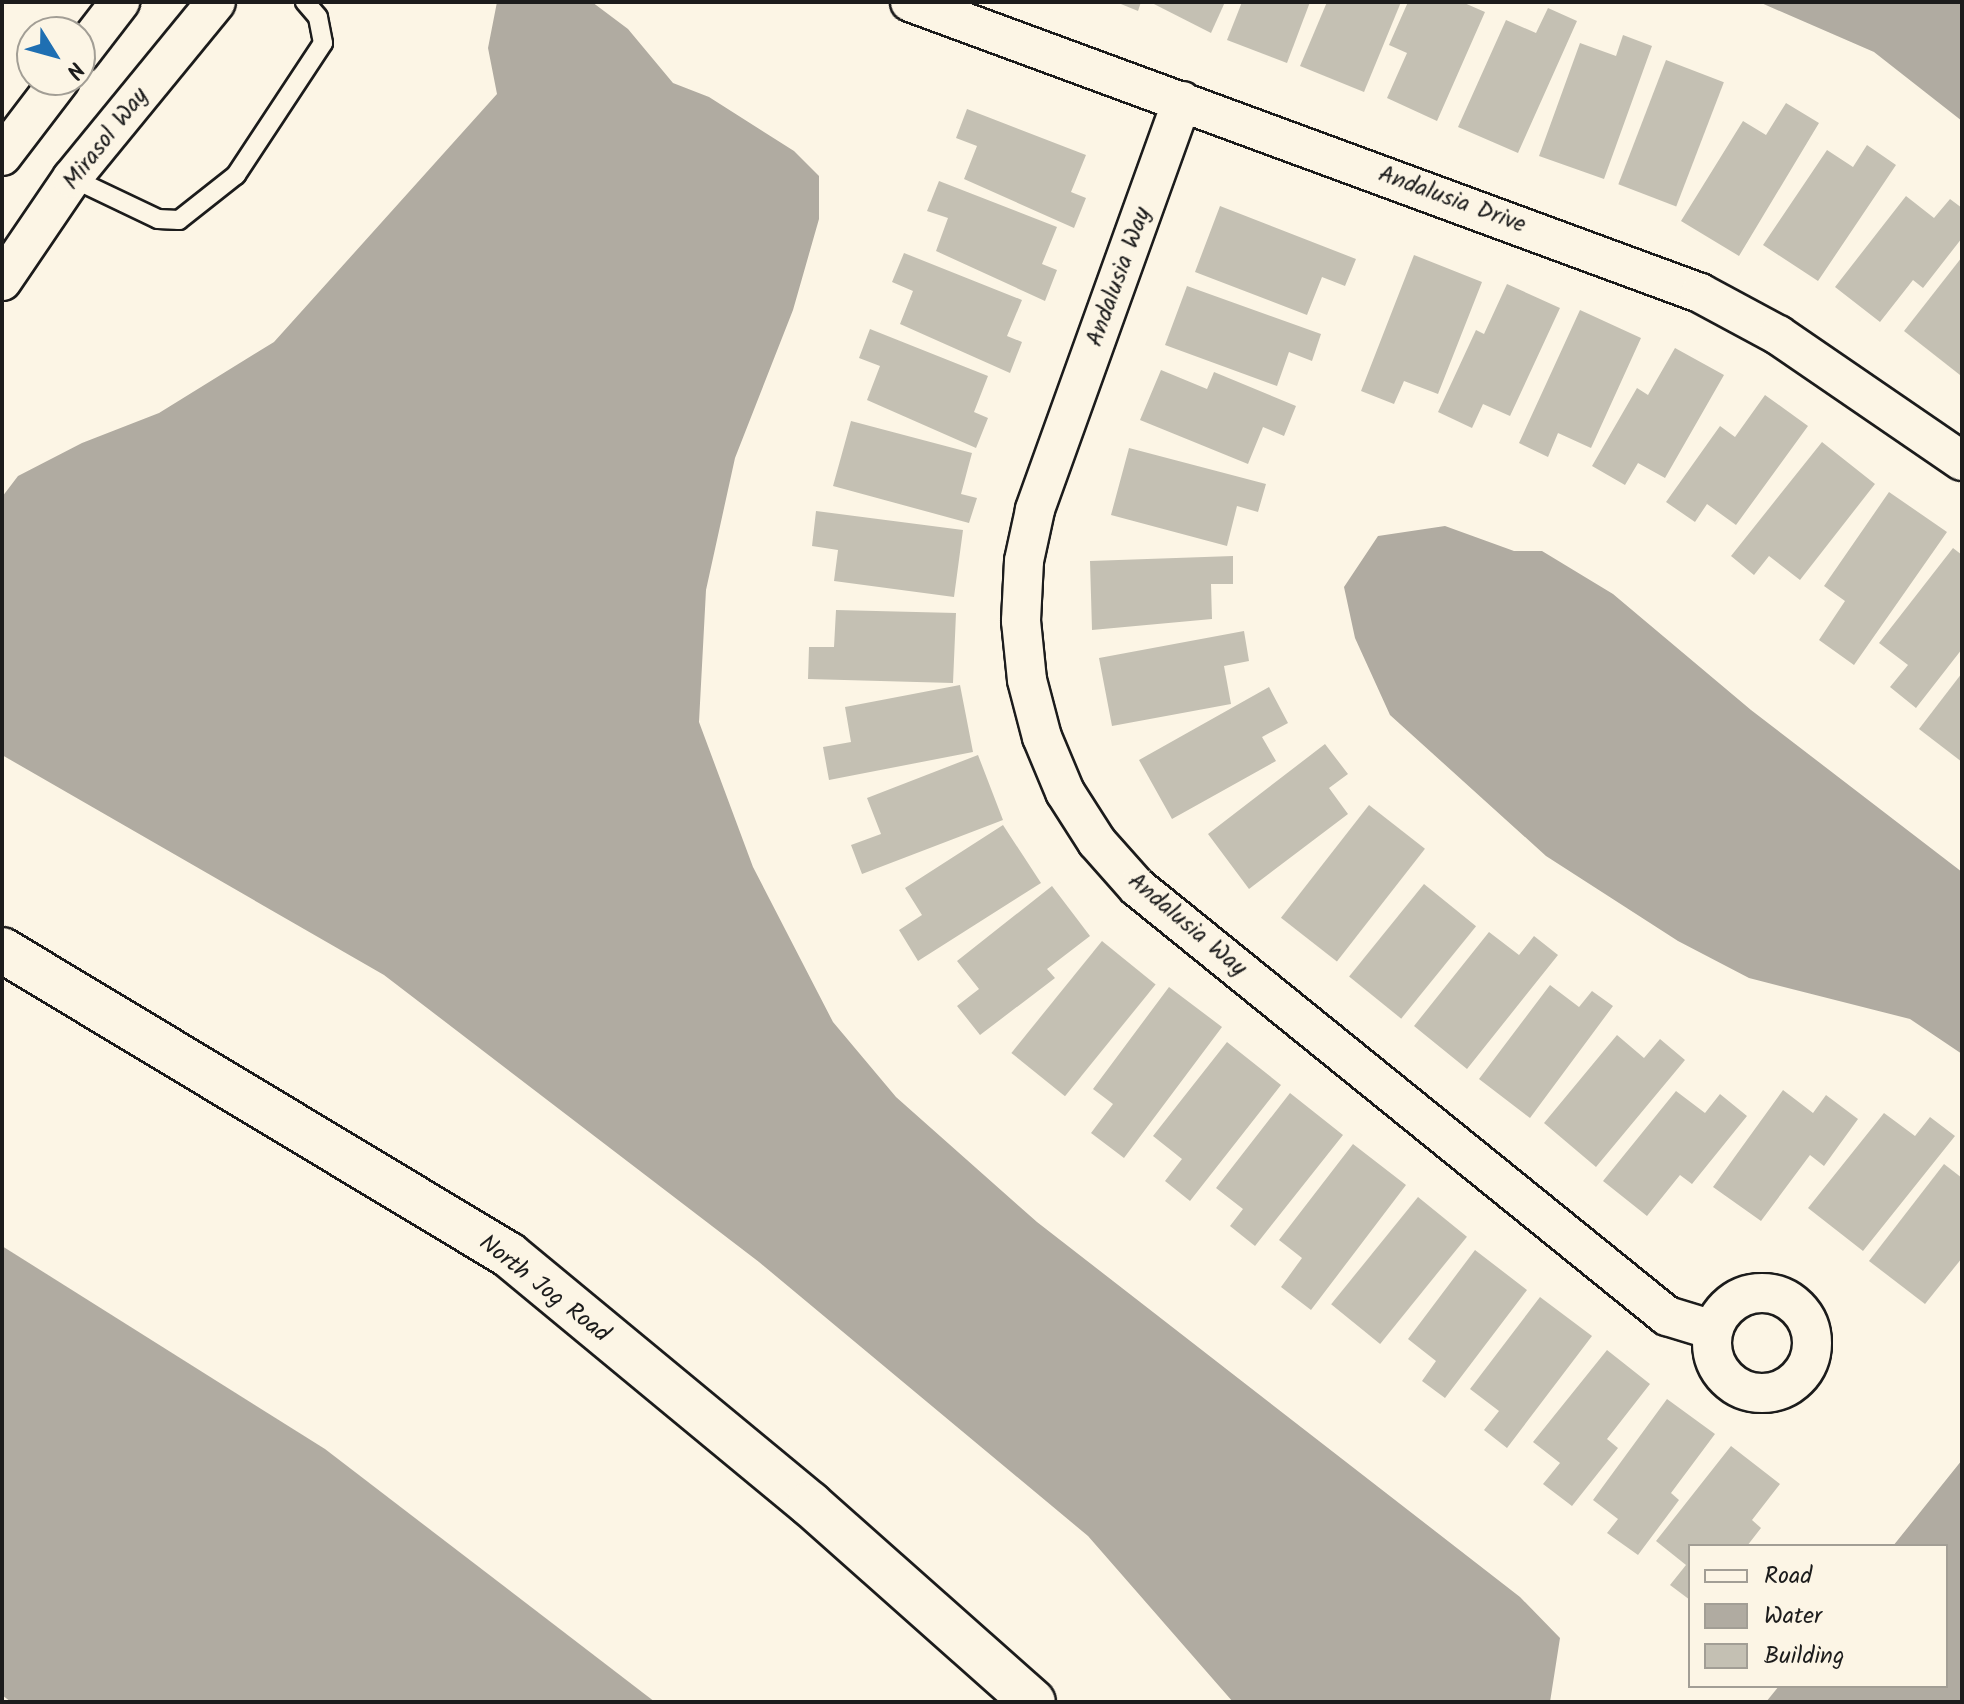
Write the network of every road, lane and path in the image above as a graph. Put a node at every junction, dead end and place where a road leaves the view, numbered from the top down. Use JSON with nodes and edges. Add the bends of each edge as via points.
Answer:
{"nodes":[{"id":1,"x":120,"y":2,"type":"edge"},
{"id":2,"x":216,"y":2,"type":"edge"},
{"id":3,"x":305,"y":2,"type":"edge"},
{"id":4,"x":910,"y":2,"type":"edge"},
{"id":5,"x":96,"y":33,"type":"edge"},
{"id":6,"x":48,"y":96,"type":"edge"},
{"id":7,"x":1182,"y":101,"type":"junction"},
{"id":8,"x":2,"y":156,"type":"edge"},
{"id":9,"x":72,"y":178,"type":"junction"},
{"id":10,"x":2,"y":281,"type":"edge"},
{"id":11,"x":1962,"y":461,"type":"edge"},
{"id":12,"x":2,"y":950,"type":"edge"},
{"id":13,"x":1713,"y":1330,"type":"dead end"},
{"id":14,"x":1033,"y":1702,"type":"edge"}],
"edges":[{"from":1,"to":5,"type":"street"},
{"from":2,"to":9,"type":"street","name":"Mirasol Way"},
{"from":3,"to":9,"type":"lane","via":[[318,17],[323,43],[236,175],[179,220],[158,219]]},
{"from":4,"to":7,"type":"street","name":"Andalusia Drive"},
{"from":6,"to":8,"type":"street"},
{"from":7,"to":11,"type":"street","name":"Andalusia Drive","via":[[1700,293],[1778,335]]},
{"from":7,"to":13,"type":"street","name":"Andalusia Way","via":[[1035,510],[1024,561],[1021,621],[1027,680],[1047,751],[1097,842],[1137,887],[1667,1316]]},
{"from":9,"to":10,"type":"street","name":"Mirasol Way"},
{"from":12,"to":14,"type":"street","name":"North Jog Road","via":[[509,1255],[810,1504]]}]}
